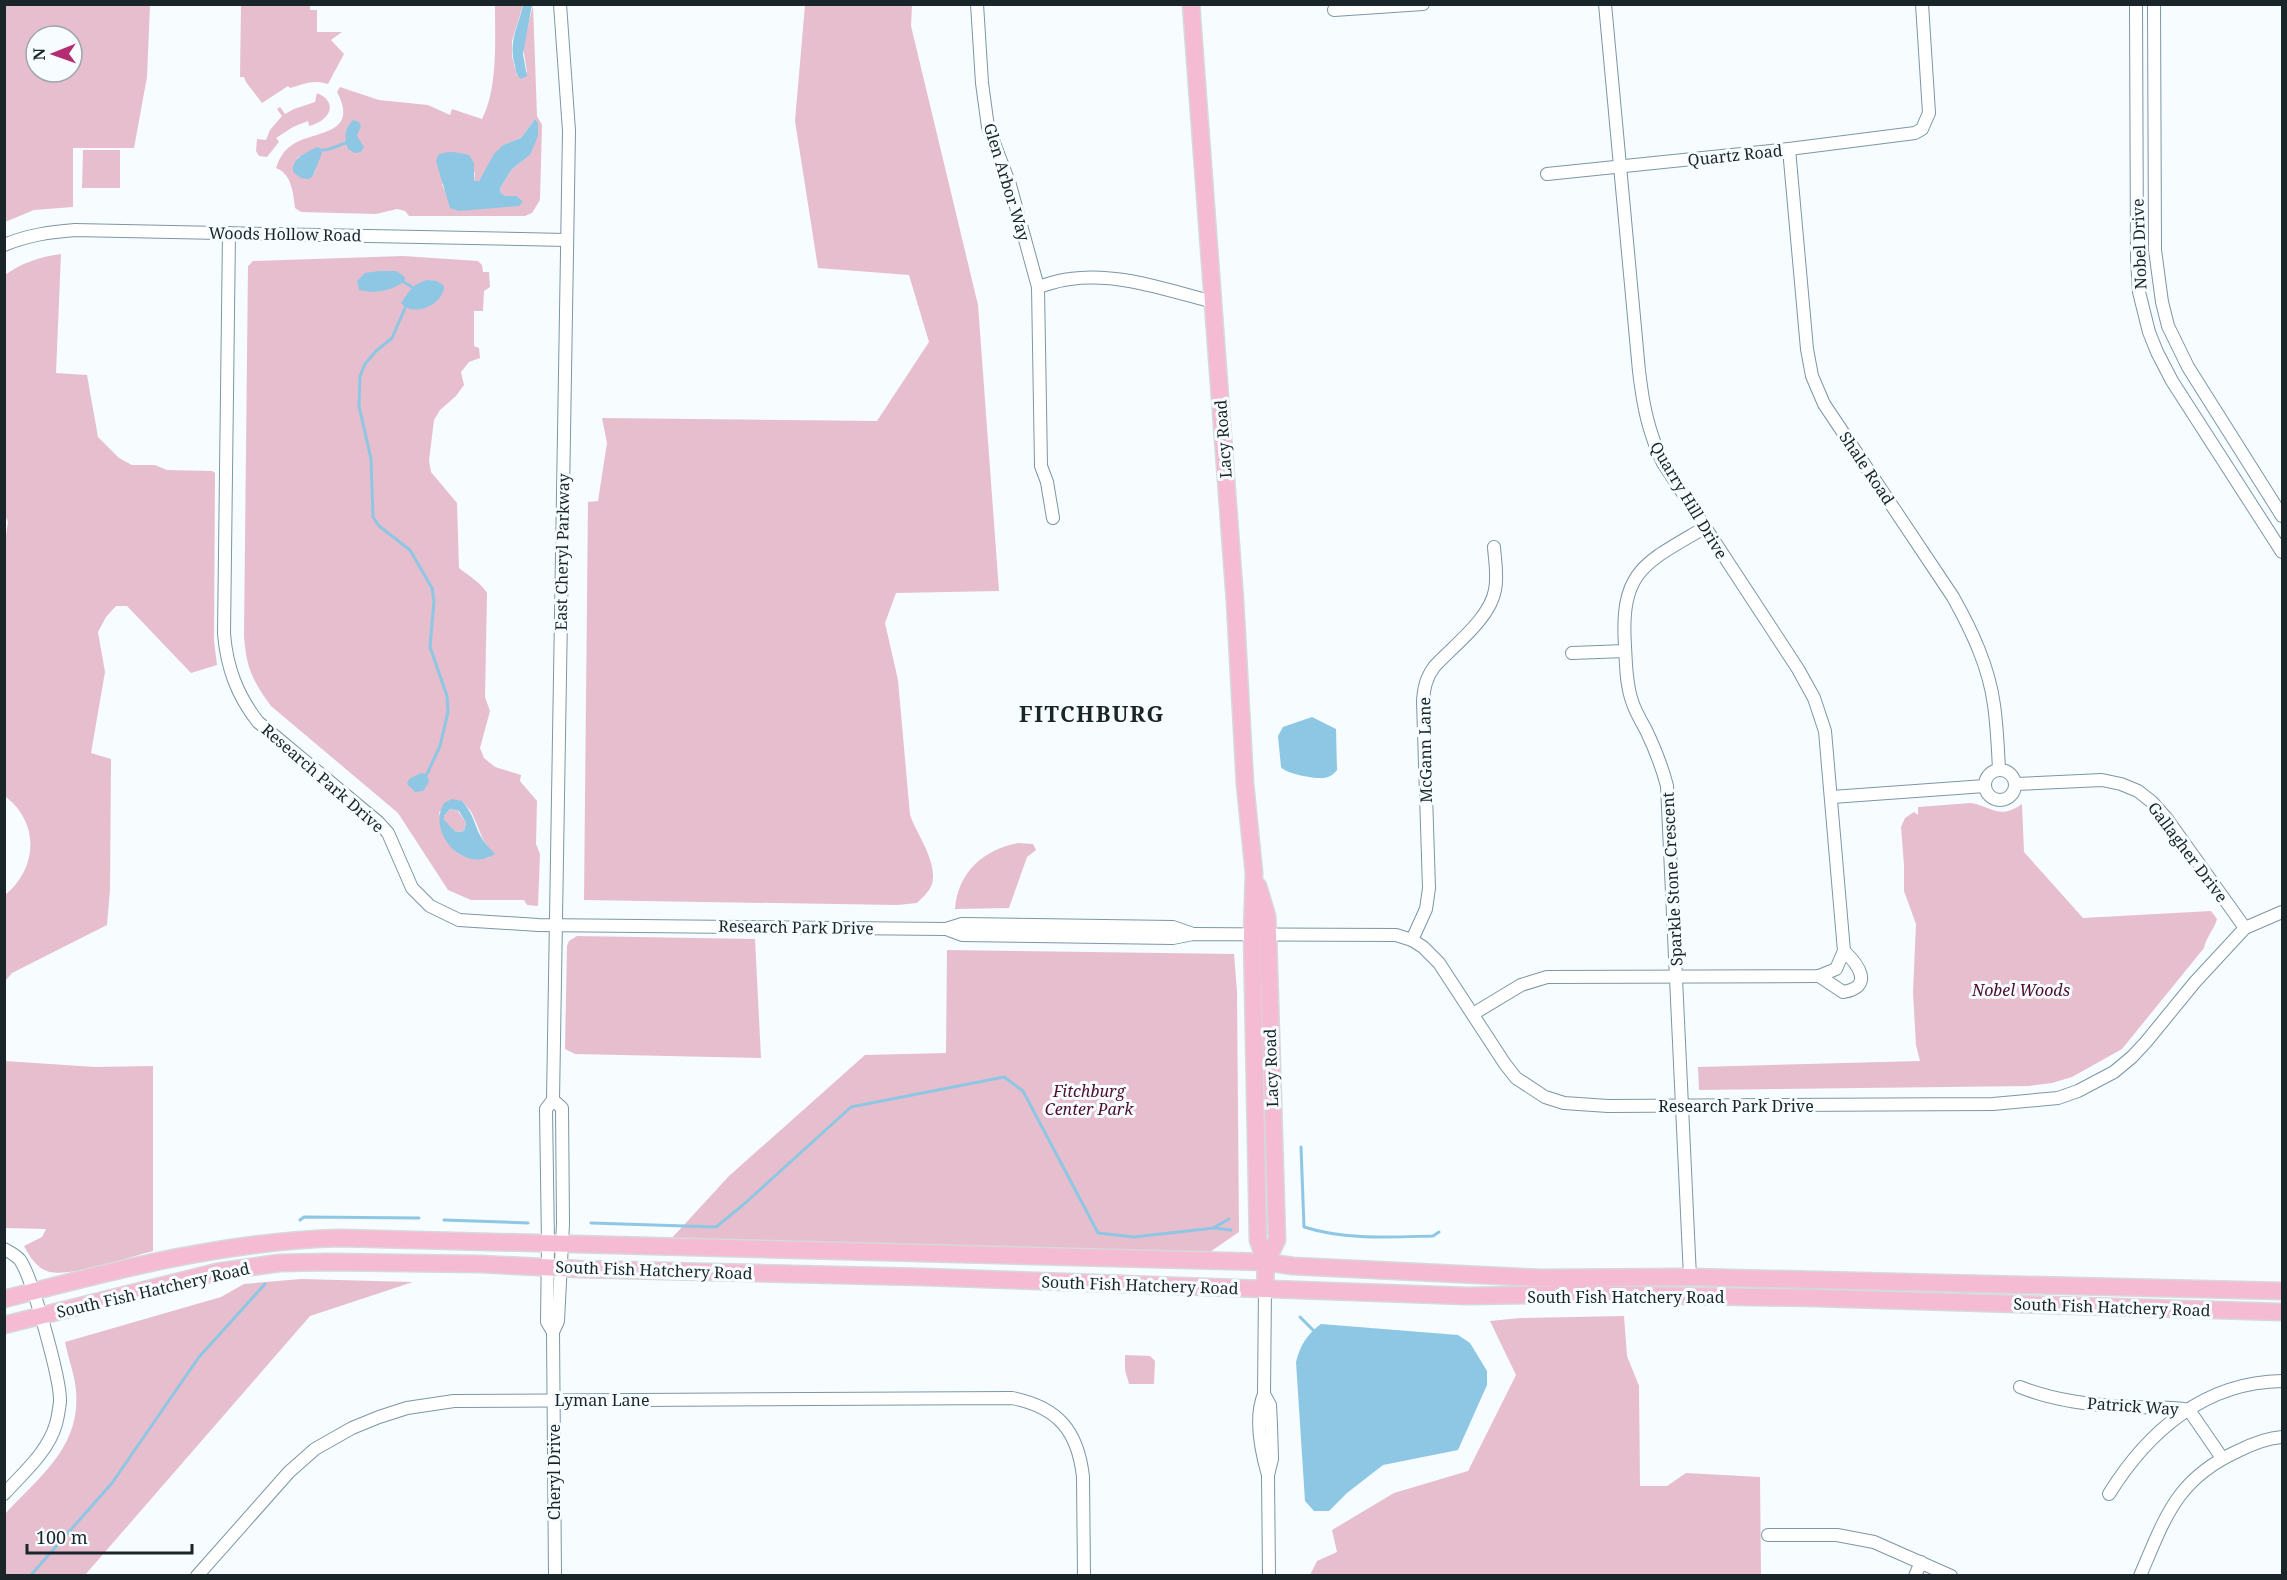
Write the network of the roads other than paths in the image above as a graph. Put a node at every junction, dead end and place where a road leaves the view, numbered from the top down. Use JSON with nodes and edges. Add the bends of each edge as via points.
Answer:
{"nodes":[{"id":1,"x":560,"y":4,"type":"edge"},
{"id":2,"x":977,"y":4,"type":"edge"},
{"id":3,"x":1191,"y":4,"type":"edge"},
{"id":4,"x":1423,"y":4,"type":"edge"},
{"id":5,"x":1605,"y":4,"type":"edge"},
{"id":6,"x":1922,"y":4,"type":"edge"},
{"id":7,"x":2136,"y":4,"type":"edge"},
{"id":8,"x":2154,"y":4,"type":"edge"},
{"id":9,"x":1334,"y":10,"type":"dead end"},
{"id":10,"x":1789,"y":149,"type":"junction"},
{"id":11,"x":1620,"y":166,"type":"junction"},
{"id":12,"x":1547,"y":174,"type":"dead end"},
{"id":13,"x":229,"y":233,"type":"junction"},
{"id":14,"x":567,"y":240,"type":"junction"},
{"id":15,"x":4,"y":245,"type":"edge"},
{"id":16,"x":1038,"y":287,"type":"junction"},
{"id":17,"x":1212,"y":302,"type":"junction"},
{"id":18,"x":2283,"y":516,"type":"edge"},
{"id":19,"x":1053,"y":518,"type":"dead end"},
{"id":20,"x":1704,"y":528,"type":"junction"},
{"id":21,"x":1494,"y":547,"type":"dead end"},
{"id":22,"x":2283,"y":552,"type":"edge"},
{"id":23,"x":1625,"y":651,"type":"junction"},
{"id":24,"x":1572,"y":653,"type":"dead end"},
{"id":25,"x":1999,"y":770,"type":"junction"},
{"id":26,"x":2016,"y":784,"type":"junction"},
{"id":27,"x":1985,"y":786,"type":"junction"},
{"id":28,"x":1832,"y":797,"type":"junction"},
{"id":29,"x":2283,"y":912,"type":"edge"},
{"id":30,"x":555,"y":925,"type":"junction"},
{"id":31,"x":2245,"y":928,"type":"junction"},
{"id":32,"x":1260,"y":934,"type":"junction"},
{"id":33,"x":1412,"y":940,"type":"junction"},
{"id":34,"x":1844,"y":951,"type":"junction"},
{"id":35,"x":1677,"y":976,"type":"junction"},
{"id":36,"x":1819,"y":976,"type":"junction"},
{"id":37,"x":1473,"y":1014,"type":"junction"},
{"id":38,"x":1683,"y":1105,"type":"junction"},
{"id":39,"x":555,"y":1244,"type":"junction"},
{"id":40,"x":4,"y":1250,"type":"edge"},
{"id":41,"x":1266,"y":1263,"type":"junction"},
{"id":42,"x":554,"y":1267,"type":"junction"},
{"id":43,"x":1690,"y":1277,"type":"junction"},
{"id":44,"x":1265,"y":1289,"type":"junction"},
{"id":45,"x":2283,"y":1291,"type":"edge"},
{"id":46,"x":33,"y":1292,"type":"junction"},
{"id":47,"x":4,"y":1299,"type":"edge"},
{"id":48,"x":2283,"y":1312,"type":"edge"},
{"id":49,"x":40,"y":1316,"type":"junction"},
{"id":50,"x":4,"y":1325,"type":"edge"},
{"id":51,"x":2283,"y":1382,"type":"edge"},
{"id":52,"x":2020,"y":1387,"type":"dead end"},
{"id":53,"x":554,"y":1400,"type":"junction"},
{"id":54,"x":2189,"y":1410,"type":"junction"},
{"id":55,"x":2283,"y":1437,"type":"edge"},
{"id":56,"x":2222,"y":1458,"type":"junction"},
{"id":57,"x":4,"y":1494,"type":"edge"},
{"id":58,"x":2109,"y":1494,"type":"dead end"},
{"id":59,"x":1768,"y":1535,"type":"dead end"},
{"id":60,"x":1921,"y":1562,"type":"junction"},
{"id":61,"x":197,"y":1575,"type":"edge"},
{"id":62,"x":555,"y":1575,"type":"edge"},
{"id":63,"x":1084,"y":1575,"type":"edge"},
{"id":64,"x":1269,"y":1575,"type":"edge"},
{"id":65,"x":1915,"y":1575,"type":"edge"},
{"id":66,"x":1951,"y":1575,"type":"edge"},
{"id":67,"x":2140,"y":1575,"type":"edge"}],
"edges":[{"from":1,"to":14,"type":"street","name":"East Cheryl Parkway","via":[[569,131]]},
{"from":2,"to":16,"type":"street","name":"Glen Arbor Way","via":[[988,127],[1010,185]]},
{"from":3,"to":17,"type":"main road","name":"Lacy Road"},
{"from":4,"to":9,"type":"street"},
{"from":5,"to":11,"type":"street","name":"Quarry Hill Drive"},
{"from":6,"to":10,"type":"street","name":"Quartz Road","via":[[1929,113],[1922,129],[1907,136]]},
{"from":7,"to":22,"type":"street","name":"Nobel Drive","via":[[2137,259],[2139,292],[2149,332],[2172,381]]},
{"from":8,"to":18,"type":"street","name":"Nobel Drive","via":[[2155,250],[2162,302],[2174,342],[2188,367]]},
{"from":10,"to":11,"type":"street","name":"Quartz Road"},
{"from":10,"to":25,"type":"street","name":"Shale Road","via":[[1812,376],[1824,404],[1966,621],[1987,672],[1994,704]]},
{"from":11,"to":12,"type":"street","name":"Quartz Road"},
{"from":11,"to":20,"type":"street","name":"Quarry Hill Drive","via":[[1642,401],[1662,463]]},
{"from":13,"to":14,"type":"street","name":"Woods Hollow Road"},
{"from":13,"to":15,"type":"street","name":"Woods Hollow Road","via":[[75,230],[24,236]]},
{"from":13,"to":30,"type":"street","name":"Research Park Drive","via":[[225,634],[234,684],[258,722],[388,833],[412,888],[430,906],[459,920]]},
{"from":14,"to":30,"type":"street","name":"East Cheryl Parkway"},
{"from":16,"to":17,"type":"street","via":[[1070,279],[1099,278],[1152,286]]},
{"from":16,"to":19,"type":"street","name":"Glen Arbor Way","via":[[1041,466]]},
{"from":17,"to":32,"type":"main road","name":"Lacy Road","via":[[1245,784]]},
{"from":20,"to":23,"type":"street","name":"Sparkle Stone Crescent","via":[[1666,549],[1641,570],[1624,609]]},
{"from":20,"to":28,"type":"street","name":"Quarry Hill Drive","via":[[1814,698],[1825,731]]},
{"from":21,"to":33,"type":"street","name":"McGann Lane","via":[[1496,585],[1492,600],[1482,618],[1427,676],[1424,689],[1429,888],[1426,909]]},
{"from":23,"to":24,"type":"street"},
{"from":23,"to":35,"type":"street","name":"Sparkle Stone Crescent","via":[[1632,703],[1662,765],[1667,786]]},
{"from":25,"to":26,"type":"street","via":[[2009,772]]},
{"from":25,"to":27,"type":"street","via":[[1988,776]]},
{"from":26,"to":27,"type":"street","via":[[2004,800],[1989,795]]},
{"from":26,"to":31,"type":"street","name":"Gallagher Drive","via":[[2102,780],[2138,791],[2167,819]]},
{"from":27,"to":28,"type":"street"},
{"from":28,"to":34,"type":"street","name":"Quarry Hill Drive"},
{"from":29,"to":31,"type":"street","name":"Research Park Drive"},
{"from":30,"to":32,"type":"street","name":"Research Park Drive","via":[[946,930],[962,924],[1140,926],[1173,927],[1193,934]]},
{"from":30,"to":39,"type":"street","name":"East Cheryl Parkway","via":[[554,1100],[562,1108]]},
{"from":31,"to":38,"type":"street","name":"Research Park Drive","via":[[2132,1057],[2094,1084],[2058,1098],[1993,1104]]},
{"from":32,"to":33,"type":"street","name":"Research Park Drive","via":[[1383,934]]},
{"from":32,"to":41,"type":"main road","name":"Lacy Road","via":[[1277,1240]]},
{"from":33,"to":37,"type":"street","name":"Research Park Drive","via":[[1439,963]]},
{"from":34,"to":36,"type":"street","name":"Quarry Hill Drive","via":[[1836,969]]},
{"from":34,"to":36,"type":"street","via":[[1860,969],[1858,986],[1843,992]]},
{"from":35,"to":36,"type":"street"},
{"from":35,"to":37,"type":"street","via":[[1547,977],[1521,984]]},
{"from":35,"to":38,"type":"street","name":"Sparkle Stone Crescent"},
{"from":37,"to":38,"type":"street","name":"Research Park Drive","via":[[1505,1065],[1528,1088],[1545,1097],[1583,1106]]},
{"from":38,"to":43,"type":"street","name":"Sparkle Stone Crescent"},
{"from":39,"to":41,"type":"main road","name":"South Fish Hatchery Road"},
{"from":39,"to":42,"type":"street","name":"East Cheryl Parkway"},
{"from":39,"to":46,"type":"main road","name":"South Fish Hatchery Road","via":[[340,1238],[278,1242],[207,1250]]},
{"from":40,"to":46,"type":"street","via":[[20,1260]]},
{"from":41,"to":43,"type":"main road","name":"South Fish Hatchery Road","via":[[1541,1278]]},
{"from":41,"to":44,"type":"main road","name":"Lacy Road"},
{"from":42,"to":44,"type":"main road","name":"South Fish Hatchery Road"},
{"from":42,"to":49,"type":"main road","name":"South Fish Hatchery Road","via":[[279,1263],[217,1272]]},
{"from":42,"to":53,"type":"street","name":"Cheryl Drive","via":[[547,1322],[553,1332]]},
{"from":43,"to":45,"type":"main road","name":"South Fish Hatchery Road"},
{"from":44,"to":48,"type":"main road","name":"South Fish Hatchery Road","via":[[1467,1296],[1879,1299]]},
{"from":44,"to":64,"type":"street","name":"Lacy Road","via":[[1264,1394],[1270,1405],[1272,1459],[1268,1476]]},
{"from":46,"to":47,"type":"main road","name":"South Fish Hatchery Road"},
{"from":46,"to":49,"type":"street"},
{"from":49,"to":50,"type":"main road","name":"South Fish Hatchery Road"},
{"from":49,"to":57,"type":"street","via":[[60,1400],[57,1423],[44,1450]]},
{"from":51,"to":54,"type":"street","via":[[2237,1386]]},
{"from":52,"to":54,"type":"street","name":"Patrick Way","via":[[2061,1400]]},
{"from":53,"to":61,"type":"street","name":"Lyman Lane","via":[[454,1401],[407,1408],[352,1428],[315,1449],[290,1472]]},
{"from":53,"to":62,"type":"street","name":"Cheryl Drive"},
{"from":53,"to":63,"type":"street","name":"Lyman Lane","via":[[1026,1401],[1044,1408],[1065,1425],[1082,1462]]},
{"from":54,"to":56,"type":"street","name":"Patrick Way"},
{"from":54,"to":58,"type":"street","via":[[2142,1447]]},
{"from":55,"to":56,"type":"street","via":[[2253,1444]]},
{"from":56,"to":67,"type":"street","via":[[2194,1478],[2168,1512]]},
{"from":59,"to":60,"type":"street","via":[[1836,1535],[1865,1540]]},
{"from":60,"to":65,"type":"street"},
{"from":60,"to":66,"type":"street"}]}
